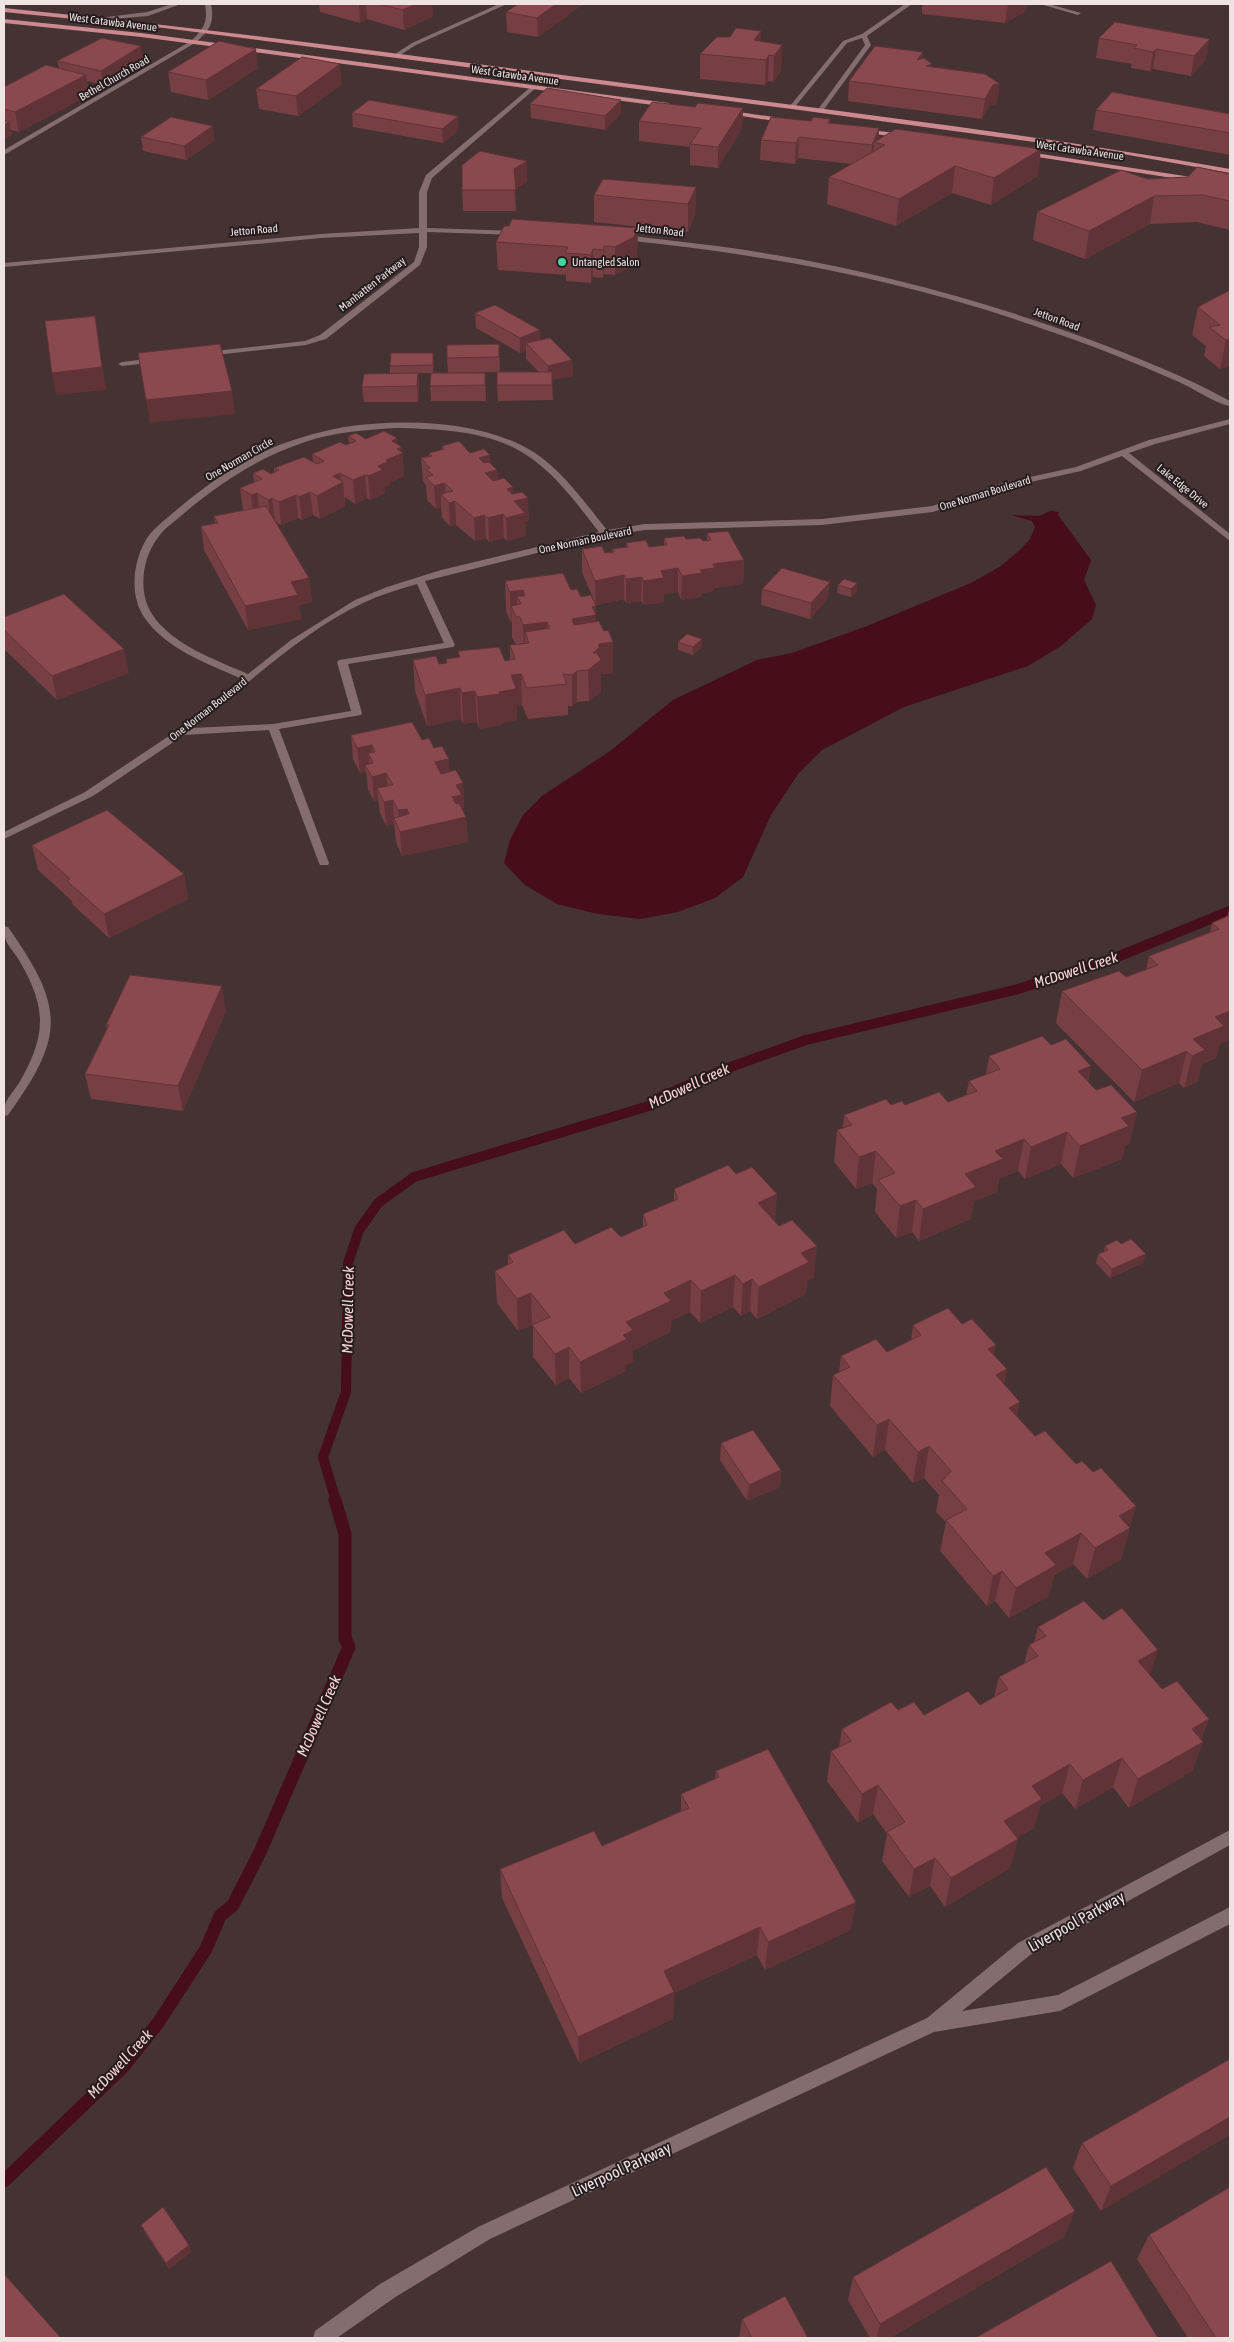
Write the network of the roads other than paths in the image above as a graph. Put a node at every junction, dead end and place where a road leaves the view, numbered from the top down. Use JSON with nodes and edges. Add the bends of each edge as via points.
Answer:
{"nodes":[{"id":1,"x":178,"y":4,"type":"edge"},
{"id":2,"x":208,"y":4,"type":"edge"},
{"id":3,"x":504,"y":4,"type":"edge"},
{"id":4,"x":909,"y":4,"type":"edge"},
{"id":5,"x":1043,"y":4,"type":"edge"},
{"id":6,"x":4,"y":10,"type":"edge"},
{"id":7,"x":1078,"y":13,"type":"dead end"},
{"id":8,"x":102,"y":18,"type":"junction"},
{"id":9,"x":4,"y":21,"type":"edge"},
{"id":10,"x":206,"y":31,"type":"junction"},
{"id":11,"x":864,"y":35,"type":"junction"},
{"id":12,"x":193,"y":42,"type":"junction"},
{"id":13,"x":395,"y":56,"type":"junction"},
{"id":14,"x":534,"y":87,"type":"junction"},
{"id":15,"x":618,"y":98,"type":"junction"},
{"id":16,"x":676,"y":106,"type":"edge"},
{"id":17,"x":792,"y":107,"type":"junction"},
{"id":18,"x":714,"y":111,"type":"edge"},
{"id":19,"x":820,"y":111,"type":"junction"},
{"id":20,"x":792,"y":121,"type":"edge"},
{"id":21,"x":850,"y":129,"type":"edge"},
{"id":22,"x":909,"y":137,"type":"edge"},
{"id":23,"x":999,"y":144,"type":"edge"},
{"id":24,"x":1016,"y":151,"type":"edge"},
{"id":25,"x":4,"y":153,"type":"edge"},
{"id":26,"x":1207,"y":167,"type":"junction"},
{"id":27,"x":1230,"y":171,"type":"edge"},
{"id":28,"x":1230,"y":185,"type":"edge"},
{"id":29,"x":424,"y":230,"type":"junction"},
{"id":30,"x":523,"y":233,"type":"edge"},
{"id":31,"x":612,"y":237,"type":"edge"},
{"id":32,"x":4,"y":266,"type":"edge"},
{"id":33,"x":198,"y":355,"type":"edge"},
{"id":34,"x":170,"y":358,"type":"edge"},
{"id":35,"x":122,"y":364,"type":"dead end"},
{"id":36,"x":1230,"y":404,"type":"edge"},
{"id":37,"x":1230,"y":420,"type":"edge"},
{"id":38,"x":1122,"y":452,"type":"junction"},
{"id":39,"x":605,"y":533,"type":"junction"},
{"id":40,"x":1230,"y":538,"type":"edge"},
{"id":41,"x":420,"y":580,"type":"junction"},
{"id":42,"x":248,"y":678,"type":"junction"},
{"id":43,"x":273,"y":727,"type":"junction"},
{"id":44,"x":182,"y":732,"type":"junction"},
{"id":45,"x":4,"y":836,"type":"edge"},
{"id":46,"x":324,"y":863,"type":"dead end"},
{"id":47,"x":4,"y":930,"type":"edge"},
{"id":48,"x":4,"y":1112,"type":"edge"},
{"id":49,"x":1230,"y":1837,"type":"edge"},
{"id":50,"x":1230,"y":1915,"type":"edge"},
{"id":51,"x":934,"y":2024,"type":"junction"},
{"id":52,"x":322,"y":2338,"type":"edge"}],
"edges":[{"from":1,"to":8,"type":"street","via":[[148,14]]},
{"from":2,"to":10,"type":"street","via":[[211,21]]},
{"from":3,"to":13,"type":"street","via":[[414,44]]},
{"from":4,"to":11,"type":"street"},
{"from":5,"to":7,"type":"street"},
{"from":6,"to":8,"type":"main road","name":"West Catawba Avenue"},
{"from":8,"to":10,"type":"main road","name":"West Catawba Avenue"},
{"from":9,"to":12,"type":"main road","name":"West Catawba Avenue"},
{"from":10,"to":12,"type":"street","name":"Bethel Church Road"},
{"from":10,"to":13,"type":"main road","name":"West Catawba Avenue"},
{"from":11,"to":17,"type":"street","via":[[845,42]]},
{"from":11,"to":19,"type":"street","via":[[868,46]]},
{"from":12,"to":14,"type":"main road","name":"West Catawba Avenue"},
{"from":12,"to":25,"type":"street","name":"Bethel Church Road"},
{"from":13,"to":17,"type":"main road","name":"West Catawba Avenue"},
{"from":14,"to":15,"type":"main road","name":"West Catawba Avenue"},
{"from":14,"to":29,"type":"street","name":"Manhatten Parkway","via":[[429,177],[423,192]]},
{"from":15,"to":16,"type":"main road","name":"West Catawba Avenue"},
{"from":15,"to":19,"type":"main road","via":[[663,99],[798,115]]},
{"from":17,"to":19,"type":"main road","name":"West Catawba Avenue"},
{"from":18,"to":20,"type":"main road"},
{"from":19,"to":26,"type":"main road","name":"West Catawba Avenue"},
{"from":21,"to":22,"type":"main road"},
{"from":23,"to":26,"type":"main road","via":[[1153,164]]},
{"from":24,"to":28,"type":"main road","name":"West Catawba Avenue"},
{"from":26,"to":27,"type":"main road","name":"West Catawba Avenue"},
{"from":29,"to":30,"type":"street","name":"Jetton Road"},
{"from":29,"to":32,"type":"street","name":"Jetton Road","via":[[254,241]]},
{"from":29,"to":33,"type":"street","name":"Manhatten Parkway","via":[[423,247],[417,263],[323,337],[306,343]]},
{"from":31,"to":36,"type":"street","name":"Jetton Road","via":[[718,248],[794,261],[965,301],[1073,336],[1184,381]]},
{"from":34,"to":35,"type":"street"},
{"from":37,"to":38,"type":"street","name":"One Norman Boulevard"},
{"from":38,"to":39,"type":"street","name":"One Norman Boulevard","via":[[1078,469],[1010,484],[933,509],[822,522],[677,525]]},
{"from":38,"to":40,"type":"street","name":"Lake Edge Drive"},
{"from":39,"to":41,"type":"street","name":"One Norman Boulevard"},
{"from":39,"to":42,"type":"street","name":"One Norman Circle","via":[[575,497],[536,459],[517,446],[491,437],[428,427],[383,427],[348,429],[293,443],[241,468],[190,503],[150,540],[138,576],[139,593],[149,617],[177,643]]},
{"from":41,"to":42,"type":"street","name":"One Norman Boulevard","via":[[358,602],[327,620]]},
{"from":41,"to":43,"type":"street","via":[[450,646],[342,662],[357,713]]},
{"from":42,"to":44,"type":"street","name":"One Norman Boulevard"},
{"from":43,"to":44,"type":"street"},
{"from":43,"to":46,"type":"street"},
{"from":44,"to":45,"type":"street","name":"One Norman Boulevard","via":[[89,794]]},
{"from":47,"to":48,"type":"street","via":[[37,982],[46,1010],[46,1037],[20,1091]]},
{"from":49,"to":51,"type":"street","name":"Liverpool Parkway","via":[[1024,1949]]},
{"from":50,"to":51,"type":"street","name":"Liverpool Parkway","via":[[1060,2003]]},
{"from":51,"to":52,"type":"street","name":"Liverpool Parkway","via":[[484,2233],[387,2291]]}]}
